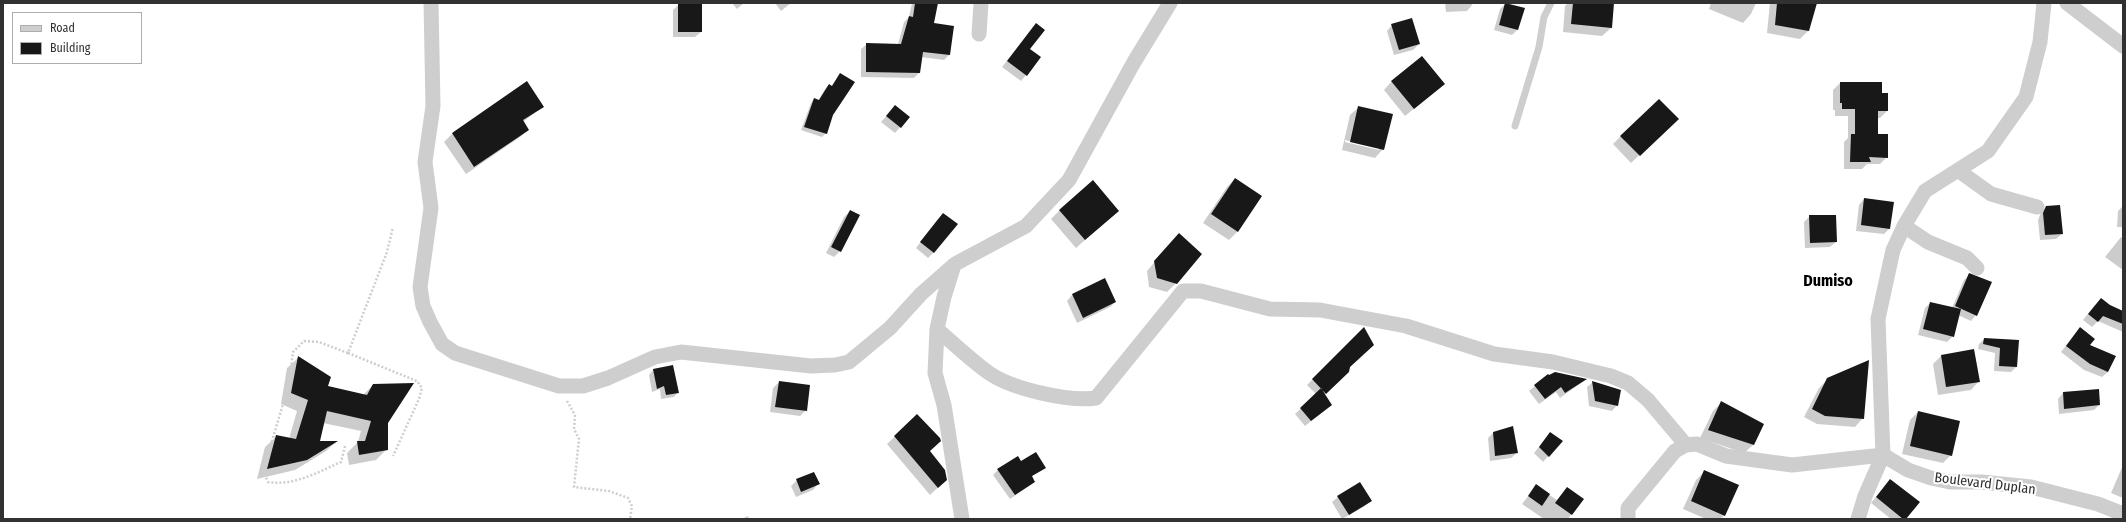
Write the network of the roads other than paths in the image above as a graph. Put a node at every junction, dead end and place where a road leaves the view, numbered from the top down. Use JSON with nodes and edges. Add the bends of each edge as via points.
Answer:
{"nodes":[{"id":1,"x":430,"y":3,"type":"edge"},
{"id":2,"x":981,"y":3,"type":"edge"},
{"id":3,"x":1170,"y":3,"type":"edge"},
{"id":4,"x":1551,"y":3,"type":"edge"},
{"id":5,"x":2044,"y":3,"type":"edge"},
{"id":6,"x":2067,"y":3,"type":"edge"},
{"id":7,"x":979,"y":34,"type":"dead end"},
{"id":8,"x":2123,"y":46,"type":"edge"},
{"id":9,"x":1515,"y":126,"type":"dead end"},
{"id":10,"x":1959,"y":171,"type":"junction"},
{"id":11,"x":2036,"y":207,"type":"dead end"},
{"id":12,"x":1904,"y":226,"type":"junction"},
{"id":13,"x":954,"y":264,"type":"junction"},
{"id":14,"x":1977,"y":268,"type":"dead end"},
{"id":15,"x":937,"y":329,"type":"junction"},
{"id":16,"x":1686,"y":445,"type":"junction"},
{"id":17,"x":1883,"y":454,"type":"junction"},
{"id":18,"x":2123,"y":514,"type":"edge"},
{"id":19,"x":962,"y":519,"type":"edge"},
{"id":20,"x":1628,"y":519,"type":"edge"},
{"id":21,"x":1858,"y":519,"type":"edge"}],
"edges":[{"from":1,"to":13,"type":"street","via":[[433,106],[425,162],[432,208],[420,287],[423,306],[442,344],[455,353],[559,386],[583,386],[655,357],[681,352],[811,366],[835,365],[849,362],[890,328],[921,294]]},
{"from":2,"to":7,"type":"street"},
{"from":3,"to":13,"type":"street","via":[[1134,62],[1069,180],[1026,226]]},
{"from":4,"to":9,"type":"lane","via":[[1544,17],[1539,47]]},
{"from":5,"to":10,"type":"street","via":[[2040,42],[2026,98],[1988,151]]},
{"from":6,"to":8,"type":"street"},
{"from":10,"to":11,"type":"street","via":[[1992,194]]},
{"from":10,"to":12,"type":"street","via":[[1925,191]]},
{"from":12,"to":14,"type":"street","via":[[1928,242],[1967,258]]},
{"from":12,"to":17,"type":"street","via":[[1893,250],[1878,319]]},
{"from":13,"to":15,"type":"street"},
{"from":15,"to":16,"type":"street","via":[[990,374],[1021,387],[1069,399],[1096,398],[1183,291],[1201,291],[1270,309],[1320,310],[1406,326],[1487,352],[1553,362],[1611,376],[1628,383],[1648,400]]},
{"from":15,"to":19,"type":"street","via":[[935,373],[944,405]]},
{"from":16,"to":17,"type":"street","via":[[1697,444],[1726,456],[1792,465]]},
{"from":16,"to":20,"type":"street","via":[[1675,451],[1628,508]]},
{"from":17,"to":18,"type":"street","name":"Boulevard Duplan","via":[[1908,470],[1931,478],[1950,482],[2031,487],[2098,504]]},
{"from":17,"to":21,"type":"street"}]}
